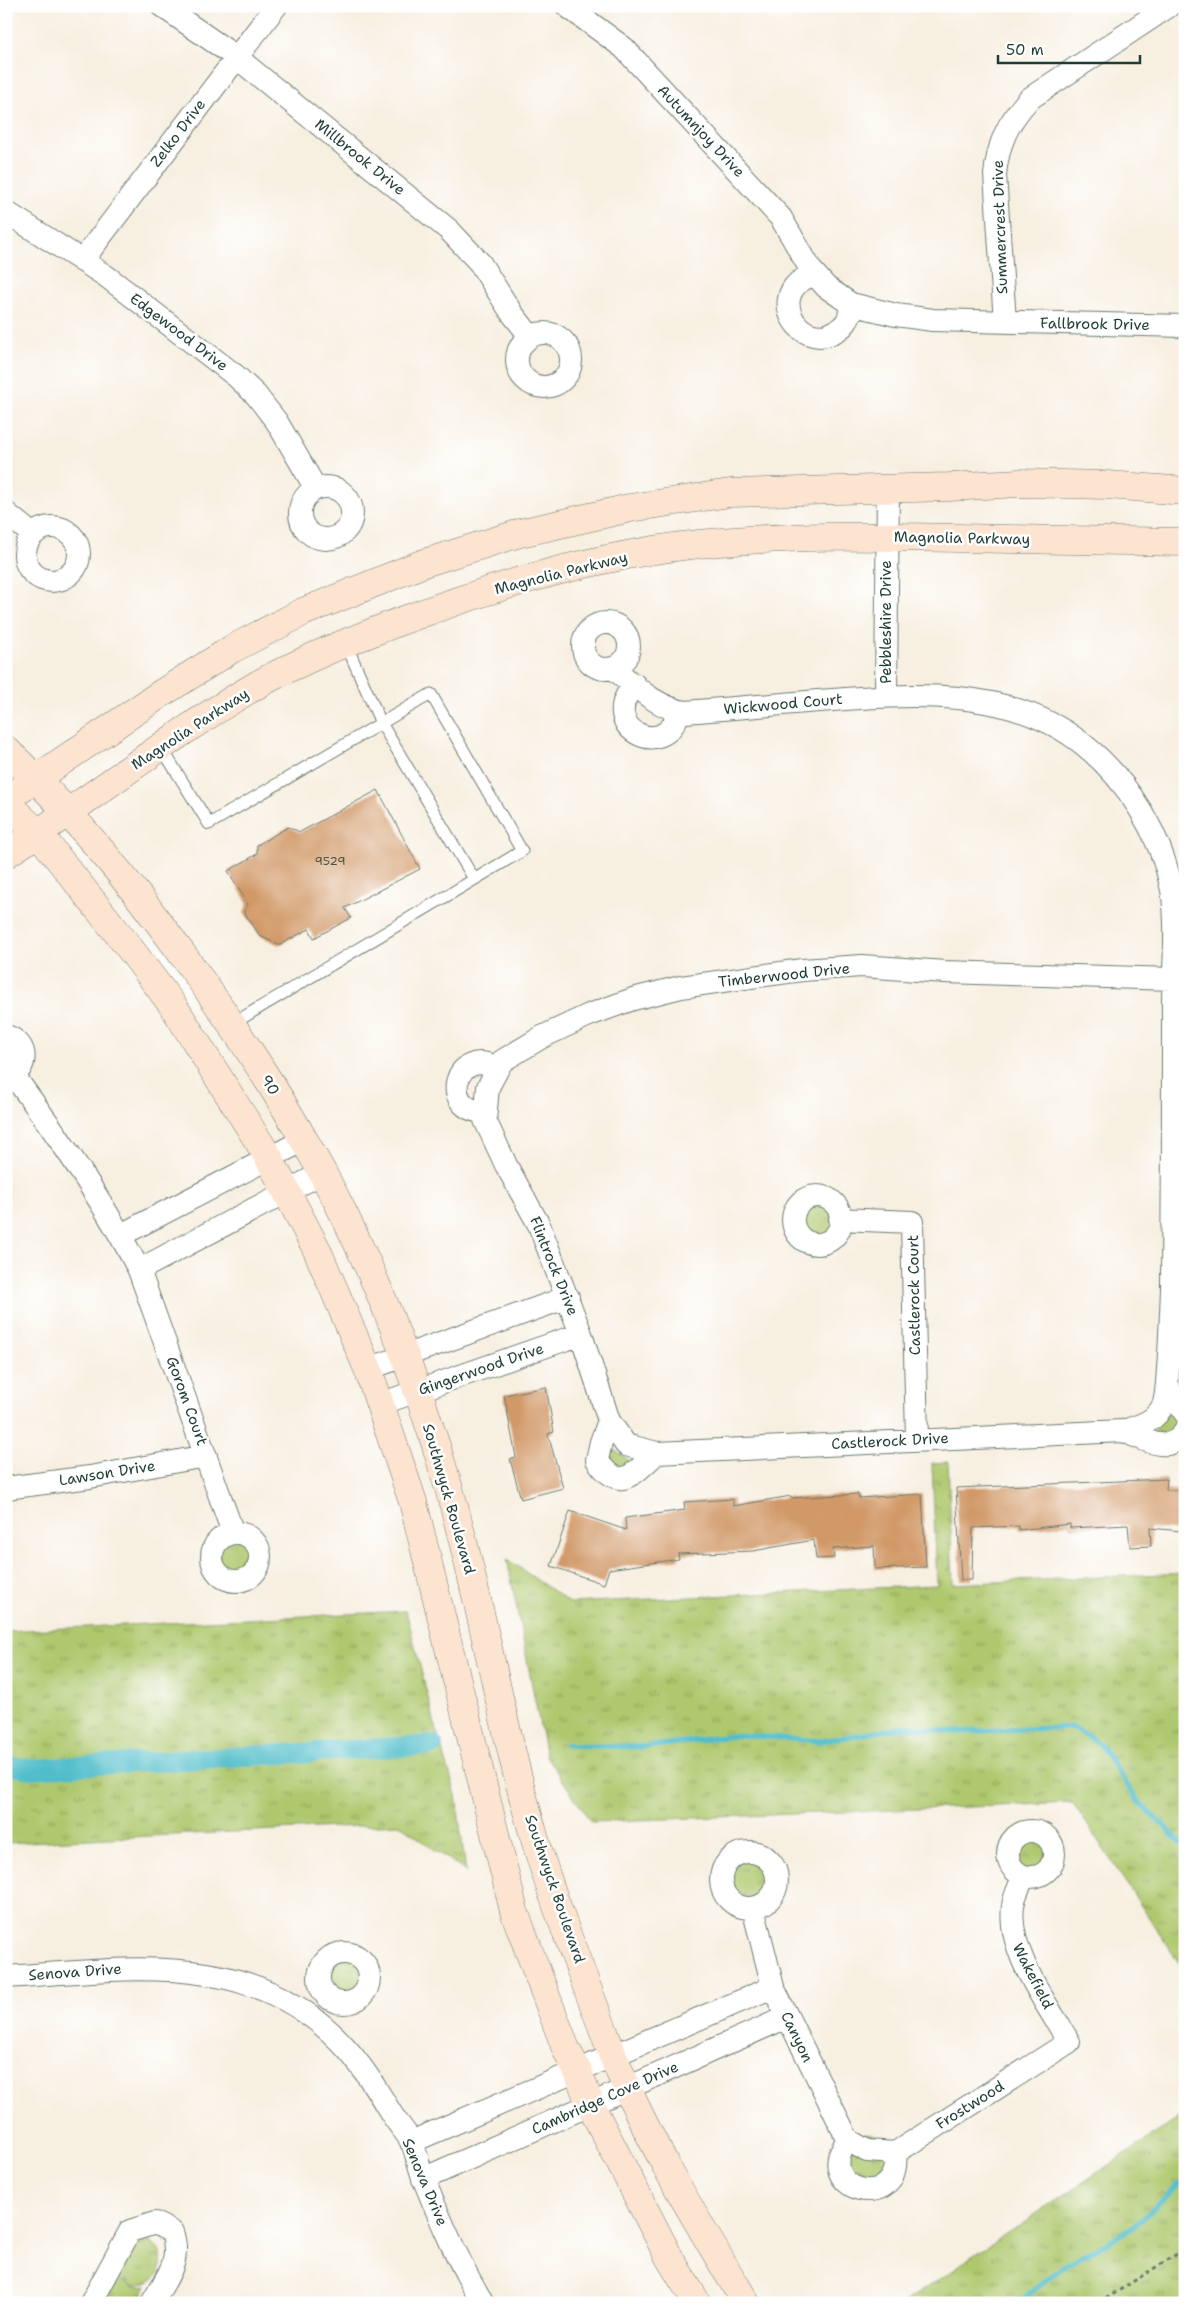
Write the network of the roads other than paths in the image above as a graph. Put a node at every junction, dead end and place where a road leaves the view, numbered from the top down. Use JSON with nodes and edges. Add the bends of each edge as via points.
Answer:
{"nodes":[{"id":1,"x":162,"y":6,"type":"edge"},
{"id":2,"x":276,"y":6,"type":"edge"},
{"id":3,"x":567,"y":6,"type":"edge"},
{"id":4,"x":1169,"y":6,"type":"edge"},
{"id":5,"x":236,"y":57,"type":"junction"},
{"id":6,"x":6,"y":212,"type":"edge"},
{"id":7,"x":82,"y":261,"type":"junction"},
{"id":8,"x":814,"y":275,"type":"junction"},
{"id":9,"x":851,"y":304,"type":"junction"},
{"id":10,"x":1005,"y":322,"type":"junction"},
{"id":11,"x":1185,"y":326,"type":"edge"},
{"id":12,"x":530,"y":336,"type":"dead end"},
{"id":13,"x":888,"y":488,"type":"junction"},
{"id":14,"x":316,"y":489,"type":"dead end"},
{"id":15,"x":1185,"y":491,"type":"edge"},
{"id":16,"x":6,"y":513,"type":"edge"},
{"id":17,"x":33,"y":535,"type":"dead end"},
{"id":18,"x":887,"y":536,"type":"junction"},
{"id":19,"x":1185,"y":542,"type":"edge"},
{"id":20,"x":345,"y":642,"type":"junction"},
{"id":21,"x":613,"y":668,"type":"dead end"},
{"id":22,"x":635,"y":685,"type":"junction"},
{"id":23,"x":886,"y":696,"type":"junction"},
{"id":24,"x":679,"y":711,"type":"junction"},
{"id":25,"x":381,"y":723,"type":"junction"},
{"id":26,"x":160,"y":746,"type":"junction"},
{"id":27,"x":6,"y":750,"type":"edge"},
{"id":28,"x":36,"y":778,"type":"junction"},
{"id":29,"x":6,"y":801,"type":"edge"},
{"id":30,"x":67,"y":812,"type":"junction"},
{"id":31,"x":39,"y":834,"type":"junction"},
{"id":32,"x":6,"y":854,"type":"edge"},
{"id":33,"x":474,"y":879,"type":"junction"},
{"id":34,"x":1172,"y":979,"type":"junction"},
{"id":35,"x":232,"y":1024,"type":"junction"},
{"id":36,"x":6,"y":1036,"type":"edge"},
{"id":37,"x":10,"y":1077,"type":"edge"},
{"id":38,"x":493,"y":1077,"type":"junction"},
{"id":39,"x":486,"y":1112,"type":"junction"},
{"id":40,"x":304,"y":1140,"type":"junction"},
{"id":41,"x":269,"y":1158,"type":"junction"},
{"id":42,"x":1179,"y":1159,"type":"edge"},
{"id":43,"x":322,"y":1173,"type":"junction"},
{"id":44,"x":288,"y":1191,"type":"junction"},
{"id":45,"x":840,"y":1219,"type":"dead end"},
{"id":46,"x":120,"y":1235,"type":"junction"},
{"id":47,"x":139,"y":1270,"type":"junction"},
{"id":48,"x":568,"y":1297,"type":"junction"},
{"id":49,"x":581,"y":1334,"type":"junction"},
{"id":50,"x":404,"y":1355,"type":"junction"},
{"id":51,"x":368,"y":1368,"type":"junction"},
{"id":52,"x":1167,"y":1382,"type":"junction"},
{"id":53,"x":417,"y":1391,"type":"junction"},
{"id":54,"x":380,"y":1404,"type":"junction"},
{"id":55,"x":1185,"y":1413,"type":"edge"},
{"id":56,"x":1157,"y":1416,"type":"joint"},
{"id":57,"x":609,"y":1421,"type":"junction"},
{"id":58,"x":1123,"y":1430,"type":"junction"},
{"id":59,"x":1183,"y":1434,"type":"edge"},
{"id":60,"x":917,"y":1439,"type":"junction"},
{"id":61,"x":626,"y":1445,"type":"joint"},
{"id":62,"x":657,"y":1453,"type":"junction"},
{"id":63,"x":206,"y":1456,"type":"junction"},
{"id":64,"x":6,"y":1488,"type":"edge"},
{"id":65,"x":450,"y":1492,"type":"junction"},
{"id":66,"x":413,"y":1502,"type":"junction"},
{"id":67,"x":233,"y":1533,"type":"dead end"},
{"id":68,"x":1023,"y":1877,"type":"dead end"},
{"id":69,"x":753,"y":1908,"type":"dead end"},
{"id":70,"x":6,"y":1977,"type":"edge"},
{"id":71,"x":773,"y":1987,"type":"junction"},
{"id":72,"x":330,"y":2000,"type":"dead end"},
{"id":73,"x":787,"y":2017,"type":"junction"},
{"id":74,"x":319,"y":2022,"type":"junction"},
{"id":75,"x":1069,"y":2042,"type":"joint"},
{"id":76,"x":613,"y":2056,"type":"junction"},
{"id":77,"x":578,"y":2072,"type":"junction"},
{"id":78,"x":626,"y":2088,"type":"junction"},
{"id":79,"x":590,"y":2104,"type":"junction"},
{"id":80,"x":848,"y":2140,"type":"junction"},
{"id":81,"x":411,"y":2142,"type":"junction"},
{"id":82,"x":895,"y":2153,"type":"junction"},
{"id":83,"x":423,"y":2179,"type":"junction"},
{"id":84,"x":91,"y":2303,"type":"edge"},
{"id":85,"x":152,"y":2303,"type":"edge"},
{"id":86,"x":483,"y":2303,"type":"edge"},
{"id":87,"x":697,"y":2303,"type":"edge"},
{"id":88,"x":746,"y":2303,"type":"edge"}],
"edges":[{"from":1,"to":5,"type":"street","name":"Millbrook Drive"},
{"from":2,"to":5,"type":"street","name":"Zelko Drive"},
{"from":3,"to":8,"type":"street","name":"Autumnjoy Drive","via":[[624,48],[775,210]]},
{"from":4,"to":10,"type":"street","name":"Summercrest Drive","via":[[1029,99],[1003,134],[995,174]]},
{"from":5,"to":7,"type":"street","name":"Zelko Drive"},
{"from":5,"to":12,"type":"street","name":"Millbrook Drive","via":[[449,230],[480,263]]},
{"from":6,"to":7,"type":"street","name":"Edgewood Drive"},
{"from":7,"to":14,"type":"street","name":"Edgewood Drive","via":[[232,373],[256,395],[277,422]]},
{"from":8,"to":9,"type":"street","name":"Autumnjoy Drive"},
{"from":8,"to":9,"type":"street","via":[[799,282],[790,294],[789,310],[795,325],[801,330],[823,337],[838,331],[848,319]]},
{"from":9,"to":10,"type":"street","name":"Autumnjoy Drive","via":[[933,320]]},
{"from":10,"to":11,"type":"street","name":"Fallbrook Drive"},
{"from":13,"to":15,"type":"street","via":[[1019,483],[1108,484]]},
{"from":13,"to":18,"type":"street","name":"Pebbleshire Drive"},
{"from":13,"to":28,"type":"street","via":[[730,493],[630,508],[520,533],[424,563],[303,612],[232,649]]},
{"from":16,"to":17,"type":"street"},
{"from":18,"to":19,"type":"street","name":"Magnolia Parkway"},
{"from":18,"to":20,"type":"street","name":"Magnolia Parkway","via":[[710,544],[618,556],[514,583]]},
{"from":18,"to":23,"type":"street","name":"Pebbleshire Drive"},
{"from":20,"to":25,"type":"lane"},
{"from":20,"to":26,"type":"street","name":"Magnolia Parkway","via":[[258,684]]},
{"from":21,"to":22,"type":"street","name":"Wickwood Court"},
{"from":22,"to":24,"type":"street","name":"Wickwood Court","via":[[654,701]]},
{"from":22,"to":24,"type":"street","via":[[626,693],[622,716],[636,734],[647,738],[669,731]]},
{"from":23,"to":24,"type":"street","name":"Wickwood Court"},
{"from":23,"to":34,"type":"street","name":"Wickwood Court","via":[[960,698],[1023,711],[1082,743],[1110,768],[1151,830],[1164,861],[1172,891],[1175,925]]},
{"from":25,"to":26,"type":"lane","via":[[210,824]]},
{"from":25,"to":33,"type":"lane"},
{"from":25,"to":33,"type":"lane","via":[[431,694],[522,851]]},
{"from":26,"to":30,"type":"street","name":"Magnolia Parkway"},
{"from":27,"to":28,"type":"street","name":"90"},
{"from":28,"to":29,"type":"street"},
{"from":28,"to":30,"type":"street","name":"90"},
{"from":29,"to":31,"type":"street"},
{"from":30,"to":31,"type":"street","name":"Magnolia Parkway"},
{"from":30,"to":35,"type":"street","name":"90","via":[[147,905]]},
{"from":31,"to":32,"type":"street","name":"Magnolia Parkway"},
{"from":31,"to":41,"type":"street","via":[[174,1008]]},
{"from":33,"to":35,"type":"lane"},
{"from":34,"to":38,"type":"street","name":"Timberwood Drive","via":[[945,972],[862,966],[802,970],[681,987],[633,999],[542,1037],[502,1061]]},
{"from":34,"to":42,"type":"street","name":"Wickwood Court"},
{"from":35,"to":40,"type":"street","name":"90"},
{"from":36,"to":37,"type":"street","name":"Gorom Court","via":[[15,1039],[24,1053],[24,1062]]},
{"from":37,"to":46,"type":"street","name":"Gorom Court","via":[[50,1125]]},
{"from":38,"to":39,"type":"street","name":"Flintrock Drive"},
{"from":38,"to":39,"type":"street","via":[[489,1063],[479,1062],[461,1072],[457,1081],[456,1091],[466,1108]]},
{"from":39,"to":48,"type":"street","name":"Flintrock Drive","via":[[485,1120],[539,1224]]},
{"from":40,"to":41,"type":"street"},
{"from":40,"to":43,"type":"street","name":"90"},
{"from":41,"to":44,"type":"street"},
{"from":41,"to":46,"type":"street"},
{"from":42,"to":52,"type":"street","name":"Wickwood Court"},
{"from":43,"to":44,"type":"street"},
{"from":43,"to":50,"type":"street","name":"90","via":[[373,1280]]},
{"from":44,"to":47,"type":"street"},
{"from":44,"to":51,"type":"street"},
{"from":45,"to":60,"type":"street","name":"Castlerock Court","via":[[912,1222]]},
{"from":46,"to":47,"type":"street","name":"Gorom Court"},
{"from":47,"to":63,"type":"street","name":"Gorom Court"},
{"from":48,"to":49,"type":"street","name":"Flintrock Drive"},
{"from":48,"to":50,"type":"street"},
{"from":49,"to":53,"type":"street","name":"Gingerwood Drive"},
{"from":49,"to":57,"type":"street","name":"Flintrock Drive"},
{"from":50,"to":51,"type":"street"},
{"from":50,"to":53,"type":"street","name":"90"},
{"from":51,"to":54,"type":"street"},
{"from":52,"to":55,"type":"street"},
{"from":52,"to":56,"type":"street","name":"Wickwood Court","via":[[1164,1402]]},
{"from":53,"to":54,"type":"street","name":"Gingerwood Drive"},
{"from":53,"to":65,"type":"street","name":"Southwyck Boulevard"},
{"from":54,"to":66,"type":"street"},
{"from":56,"to":58,"type":"street","name":"Castlerock Drive"},
{"from":57,"to":61,"type":"street","name":"Flintrock Drive"},
{"from":57,"to":62,"type":"street","via":[[598,1460],[606,1473],[617,1478],[633,1476]]},
{"from":58,"to":59,"type":"street","name":"Castlerock Drive","via":[[1156,1445],[1169,1445]]},
{"from":58,"to":60,"type":"street","name":"Castlerock Drive"},
{"from":60,"to":62,"type":"street","name":"Castlerock Drive"},
{"from":61,"to":62,"type":"street","name":"Castlerock Drive"},
{"from":63,"to":64,"type":"street","name":"Lawson Drive"},
{"from":63,"to":67,"type":"street","name":"Gorom Court"},
{"from":65,"to":66,"type":"street"},
{"from":65,"to":76,"type":"street","name":"Southwyck Boulevard","via":[[540,1858]]},
{"from":66,"to":77,"type":"street","via":[[514,1911],[566,2050]]},
{"from":68,"to":75,"type":"street","name":"Wakefield","via":[[1013,1905],[1014,1937],[1032,1977]]},
{"from":69,"to":71,"type":"street","name":"Canyon"},
{"from":70,"to":74,"type":"street","name":"Senova Drive","via":[[144,1968],[204,1972],[246,1982],[284,1997]]},
{"from":71,"to":73,"type":"street","name":"Canyon"},
{"from":71,"to":76,"type":"street"},
{"from":72,"to":74,"type":"street"},
{"from":73,"to":78,"type":"street","name":"Cambridge Cove Drive"},
{"from":73,"to":80,"type":"street","name":"Canyon"},
{"from":74,"to":81,"type":"street","name":"Senova Drive","via":[[372,2080]]},
{"from":75,"to":82,"type":"street","name":"Frostwood"},
{"from":76,"to":77,"type":"street"},
{"from":76,"to":78,"type":"street","name":"Southwyck Boulevard"},
{"from":77,"to":79,"type":"street"},
{"from":77,"to":81,"type":"street"},
{"from":78,"to":79,"type":"street","name":"Cambridge Cove Drive"},
{"from":78,"to":88,"type":"street","name":"Southwyck Boulevard","via":[[681,2194]]},
{"from":79,"to":83,"type":"street","name":"Cambridge Cove Drive"},
{"from":79,"to":87,"type":"street","via":[[670,2259]]},
{"from":80,"to":82,"type":"street","via":[[867,2151]]},
{"from":80,"to":82,"type":"street","via":[[840,2150],[840,2174],[859,2190],[872,2191],[884,2186],[897,2165]]},
{"from":81,"to":83,"type":"street","name":"Senova Drive"},
{"from":83,"to":86,"type":"street","name":"Senova Drive","via":[[463,2270]]},
{"from":84,"to":85,"type":"street","via":[[130,2231],[155,2223],[172,2232],[176,2245],[174,2265]]}]}
